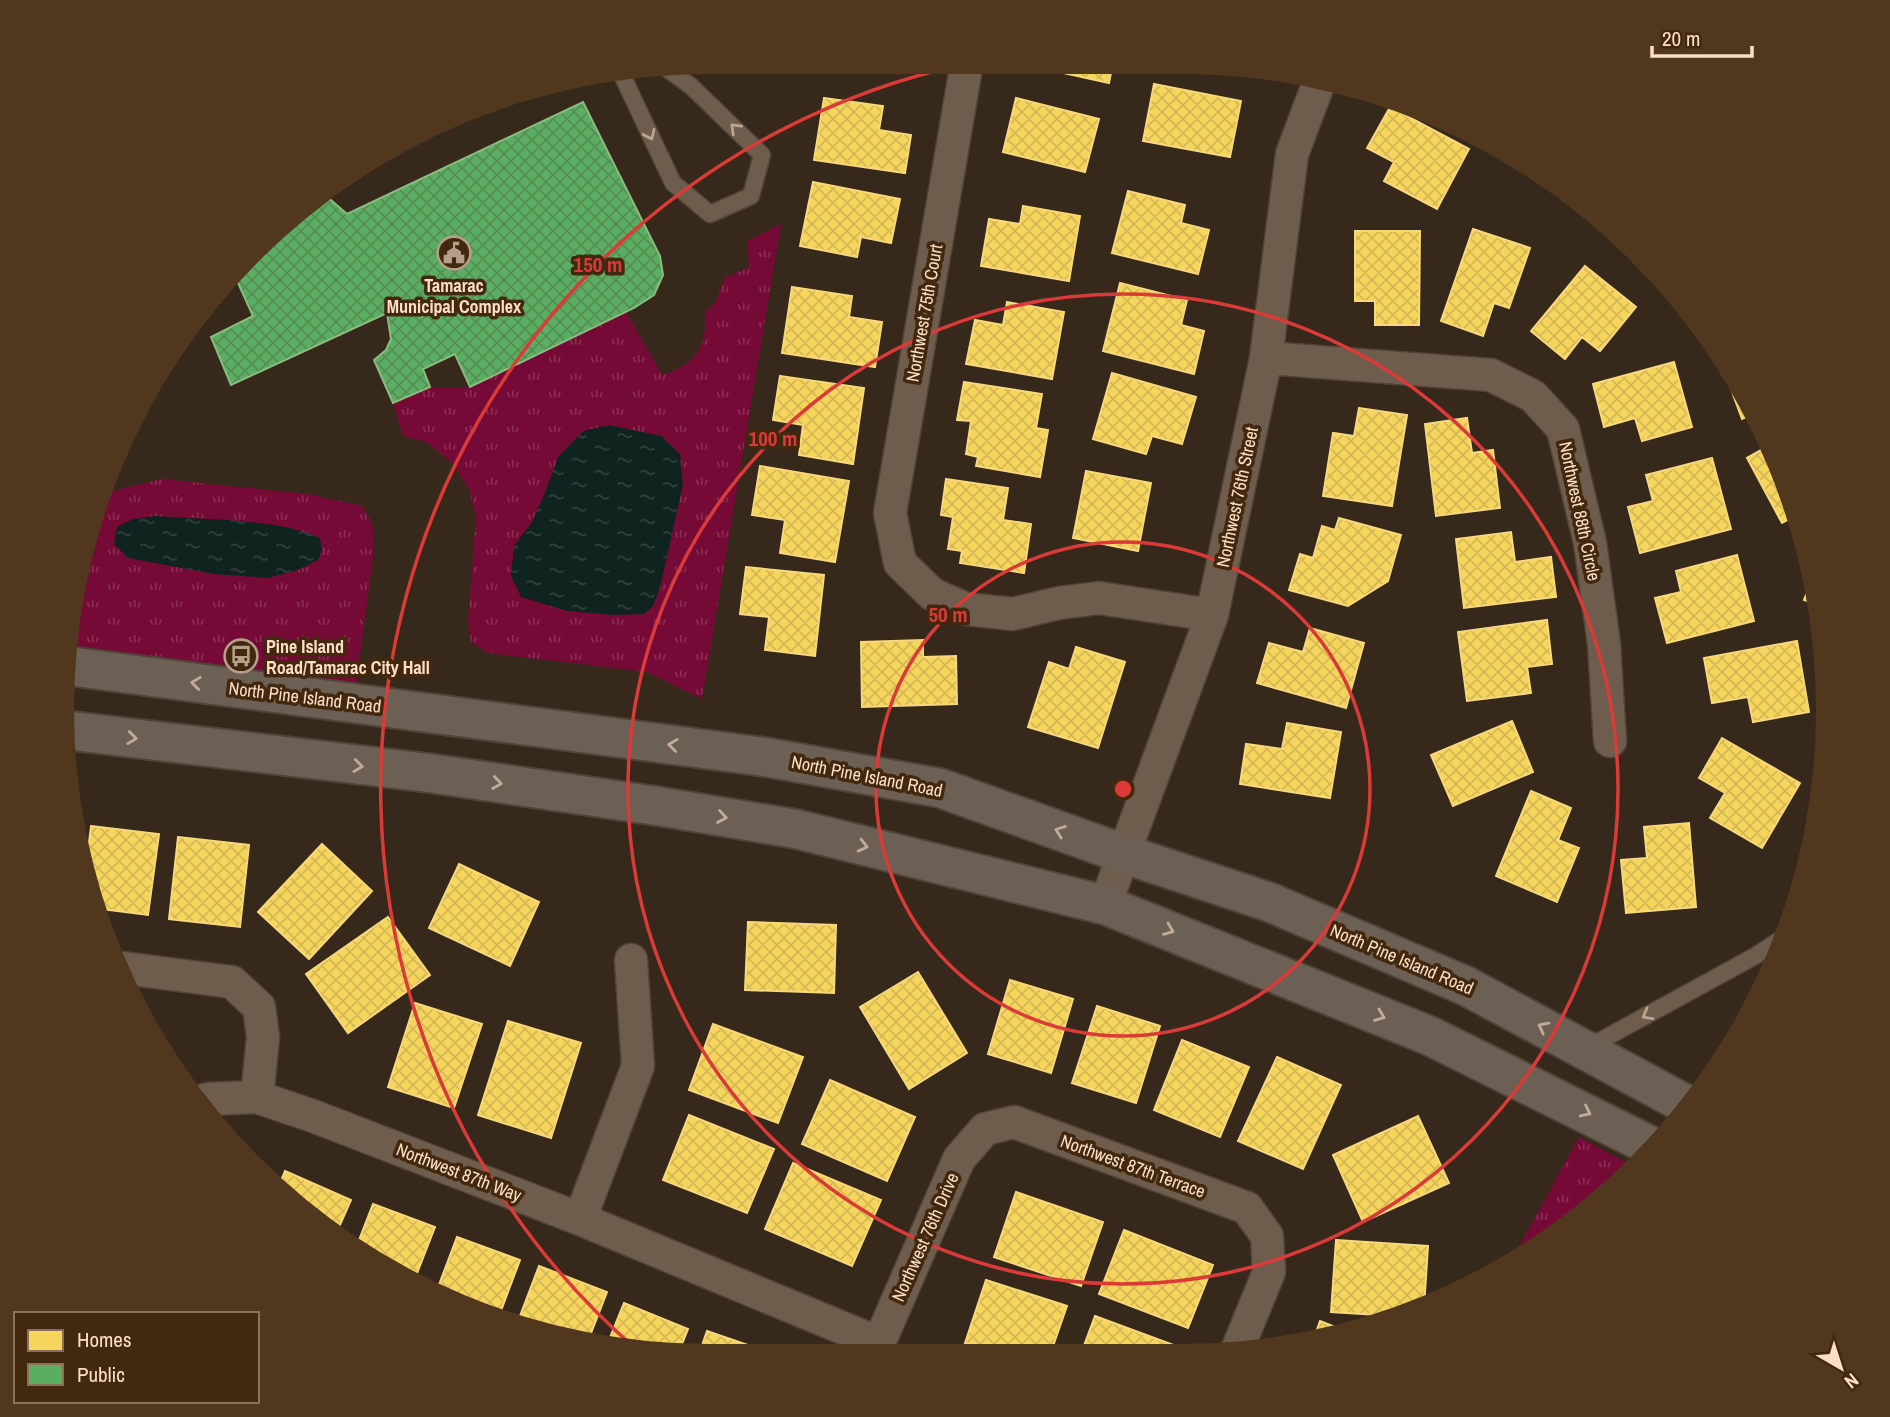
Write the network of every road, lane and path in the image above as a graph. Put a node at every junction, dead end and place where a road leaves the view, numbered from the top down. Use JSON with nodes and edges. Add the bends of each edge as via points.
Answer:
{"nodes":[{"id":1,"x":965,"y":74,"type":"edge"},
{"id":2,"x":675,"y":75,"type":"edge"},
{"id":3,"x":624,"y":79,"type":"edge"},
{"id":4,"x":1317,"y":89,"type":"edge"},
{"id":5,"x":1266,"y":358,"type":"junction"},
{"id":6,"x":1212,"y":615,"type":"junction"},
{"id":7,"x":75,"y":667,"type":"edge"},
{"id":8,"x":75,"y":731,"type":"edge"},
{"id":9,"x":1610,"y":741,"type":"dead end"},
{"id":10,"x":1124,"y":854,"type":"junction"},
{"id":11,"x":1105,"y":905,"type":"junction"},
{"id":12,"x":1770,"y":946,"type":"edge"},
{"id":13,"x":631,"y":961,"type":"dead end"},
{"id":14,"x":130,"y":969,"type":"edge"},
{"id":15,"x":1584,"y":1049,"type":"junction"},
{"id":16,"x":257,"y":1097,"type":"junction"},
{"id":17,"x":208,"y":1099,"type":"edge"},
{"id":18,"x":1680,"y":1101,"type":"edge"},
{"id":19,"x":985,"y":1129,"type":"joint"},
{"id":20,"x":1645,"y":1143,"type":"edge"},
{"id":21,"x":580,"y":1219,"type":"junction"},
{"id":22,"x":1241,"y":1340,"type":"edge"},
{"id":23,"x":870,"y":1344,"type":"edge"},
{"id":24,"x":881,"y":1344,"type":"edge"}],
"edges":[{"from":1,"to":6,"type":"street","name":"Northwest 75th Court","via":[[890,513],[900,563],[932,594],[966,609],[1013,614],[1099,598]]},
{"from":3,"to":2,"type":"lane","one_way":true,"via":[[673,183],[710,214],[751,196],[762,155]]},
{"from":4,"to":5,"type":"street","name":"Northwest 76th Street","via":[[1292,154]]},
{"from":5,"to":6,"type":"street","name":"Northwest 76th Street"},
{"from":5,"to":9,"type":"street","name":"Northwest 88th Circle","via":[[1491,375],[1533,396],[1563,429],[1590,543],[1604,644]]},
{"from":6,"to":10,"type":"street","name":"Northwest 76th Street"},
{"from":10,"to":7,"type":"main road","name":"North Pine Island Road","one_way":true,"via":[[940,788],[765,757]]},
{"from":8,"to":11,"type":"main road","one_way":true,"via":[[429,773],[796,829]]},
{"from":10,"to":11,"type":"street","name":"Northwest 76th Street"},
{"from":15,"to":10,"type":"main road","name":"North Pine Island Road","one_way":true,"via":[[1466,986],[1269,902]]},
{"from":11,"to":20,"type":"main road","one_way":true,"via":[[1430,1036]]},
{"from":12,"to":15,"type":"lane","one_way":true},
{"from":13,"to":21,"type":"street","via":[[638,1066]]},
{"from":14,"to":16,"type":"street","via":[[232,982],[259,1007],[263,1038]]},
{"from":15,"to":18,"type":"main road","name":"North Pine Island Road"},
{"from":16,"to":17,"type":"street"},
{"from":16,"to":21,"type":"street","name":"Northwest 87th Way"},
{"from":19,"to":22,"type":"street","name":"Northwest 87th Terrace","via":[[1014,1122],[1247,1208],[1267,1236],[1269,1272]]},
{"from":19,"to":24,"type":"street","name":"Northwest 76th Drive","via":[[959,1159]]},
{"from":21,"to":23,"type":"street","name":"Northwest 87th Way"}]}
